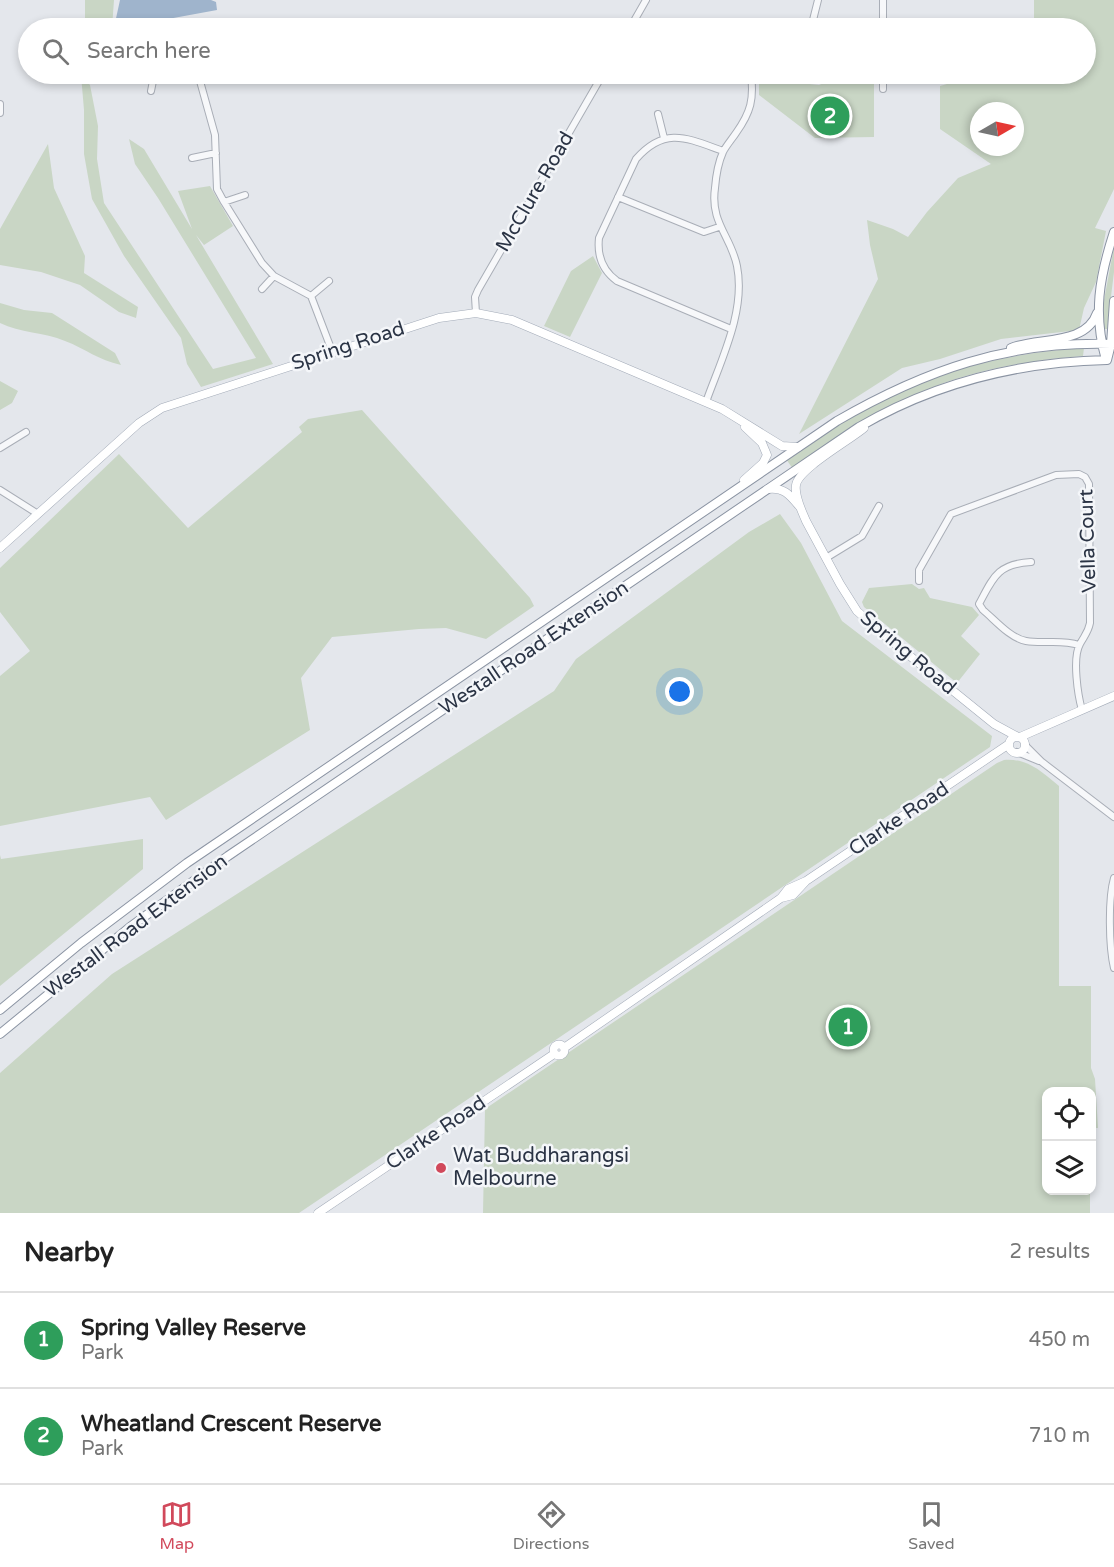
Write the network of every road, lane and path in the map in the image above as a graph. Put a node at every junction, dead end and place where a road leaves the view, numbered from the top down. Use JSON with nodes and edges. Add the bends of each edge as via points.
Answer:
{"nodes":[{"id":1,"x":646,"y":0,"type":"edge"},
{"id":2,"x":818,"y":0,"type":"edge"},
{"id":3,"x":883,"y":0,"type":"edge"},
{"id":4,"x":637,"y":18,"type":"edge"},
{"id":5,"x":814,"y":18,"type":"edge"},
{"id":6,"x":883,"y":18,"type":"edge"},
{"id":7,"x":152,"y":84,"type":"edge"},
{"id":8,"x":201,"y":84,"type":"edge"},
{"id":9,"x":597,"y":84,"type":"edge"},
{"id":10,"x":751,"y":84,"type":"edge"},
{"id":11,"x":883,"y":84,"type":"edge"},
{"id":12,"x":883,"y":89,"type":"dead end"},
{"id":13,"x":151,"y":91,"type":"dead end"},
{"id":14,"x":0,"y":104,"type":"edge"},
{"id":15,"x":0,"y":113,"type":"edge"},
{"id":16,"x":658,"y":114,"type":"dead end"},
{"id":17,"x":664,"y":138,"type":"junction"},
{"id":18,"x":723,"y":152,"type":"junction"},
{"id":19,"x":216,"y":153,"type":"junction"},
{"id":20,"x":192,"y":158,"type":"dead end"},
{"id":21,"x":245,"y":195,"type":"dead end"},
{"id":22,"x":618,"y":197,"type":"junction"},
{"id":23,"x":224,"y":202,"type":"junction"},
{"id":24,"x":719,"y":227,"type":"junction"},
{"id":25,"x":1114,"y":232,"type":"edge"},
{"id":26,"x":274,"y":276,"type":"junction"},
{"id":27,"x":329,"y":280,"type":"dead end"},
{"id":28,"x":262,"y":289,"type":"dead end"},
{"id":29,"x":311,"y":296,"type":"junction"},
{"id":30,"x":1114,"y":301,"type":"edge"},
{"id":31,"x":1098,"y":310,"type":"junction"},
{"id":32,"x":476,"y":312,"type":"junction"},
{"id":33,"x":731,"y":329,"type":"junction"},
{"id":34,"x":1109,"y":344,"type":"edge"},
{"id":35,"x":332,"y":351,"type":"junction"},
{"id":36,"x":991,"y":356,"type":"junction"},
{"id":37,"x":1109,"y":361,"type":"edge"},
{"id":38,"x":706,"y":402,"type":"junction"},
{"id":39,"x":733,"y":416,"type":"junction"},
{"id":40,"x":873,"y":419,"type":"junction"},
{"id":41,"x":26,"y":432,"type":"dead end"},
{"id":42,"x":798,"y":447,"type":"junction"},
{"id":43,"x":0,"y":448,"type":"edge"},
{"id":44,"x":768,"y":489,"type":"junction"},
{"id":45,"x":0,"y":490,"type":"edge"},
{"id":46,"x":716,"y":503,"type":"junction"},
{"id":47,"x":879,"y":506,"type":"dead end"},
{"id":48,"x":800,"y":507,"type":"junction"},
{"id":49,"x":38,"y":514,"type":"junction"},
{"id":50,"x":0,"y":548,"type":"edge"},
{"id":51,"x":826,"y":558,"type":"junction"},
{"id":52,"x":1031,"y":562,"type":"dead end"},
{"id":53,"x":919,"y":580,"type":"dead end"},
{"id":54,"x":1079,"y":645,"type":"junction"},
{"id":55,"x":1114,"y":696,"type":"edge"},
{"id":56,"x":1082,"y":710,"type":"junction"},
{"id":57,"x":994,"y":724,"type":"junction"},
{"id":58,"x":1022,"y":741,"type":"junction"},
{"id":59,"x":1009,"y":743,"type":"junction"},
{"id":60,"x":1016,"y":752,"type":"junction"},
{"id":61,"x":992,"y":756,"type":"junction"},
{"id":62,"x":1042,"y":762,"type":"junction"},
{"id":63,"x":1114,"y":817,"type":"edge"},
{"id":64,"x":1114,"y":878,"type":"edge"},
{"id":65,"x":1112,"y":932,"type":"edge"},
{"id":66,"x":1114,"y":968,"type":"edge"},
{"id":67,"x":0,"y":1010,"type":"edge"},
{"id":68,"x":0,"y":1034,"type":"edge"},
{"id":69,"x":318,"y":1213,"type":"edge"}],
"edges":[{"from":1,"to":4,"type":"street"},
{"from":2,"to":5,"type":"street"},
{"from":3,"to":6,"type":"street"},
{"from":7,"to":13,"type":"street"},
{"from":8,"to":19,"type":"street"},
{"from":9,"to":32,"type":"street","name":"McClure Road","via":[[478,290]]},
{"from":10,"to":18,"type":"street","via":[[752,104],[746,119]]},
{"from":11,"to":12,"type":"street"},
{"from":14,"to":15,"type":"street"},
{"from":16,"to":17,"type":"street"},
{"from":17,"to":18,"type":"street","via":[[698,142]]},
{"from":17,"to":22,"type":"street","via":[[636,159]]},
{"from":18,"to":24,"type":"street","via":[[714,192]]},
{"from":19,"to":20,"type":"street"},
{"from":19,"to":23,"type":"street","via":[[217,189]]},
{"from":21,"to":23,"type":"street"},
{"from":22,"to":24,"type":"street","via":[[704,232]]},
{"from":22,"to":33,"type":"street","via":[[599,238],[601,262],[608,274]]},
{"from":23,"to":26,"type":"street"},
{"from":24,"to":33,"type":"street","via":[[737,264],[739,282]]},
{"from":25,"to":31,"type":"highway"},
{"from":26,"to":28,"type":"street"},
{"from":26,"to":29,"type":"street"},
{"from":27,"to":29,"type":"street"},
{"from":29,"to":35,"type":"street"},
{"from":30,"to":34,"type":"highway"},
{"from":31,"to":34,"type":"highway"},
{"from":31,"to":36,"type":"highway","via":[[1092,324],[1080,332],[1016,346]]},
{"from":32,"to":35,"type":"main road","name":"Spring Road","via":[[439,318]]},
{"from":32,"to":38,"type":"main road","name":"Spring Road","via":[[512,320]]},
{"from":33,"to":38,"type":"street"},
{"from":34,"to":36,"type":"highway","name":"Westall Road Extension","via":[[1041,347]]},
{"from":34,"to":37,"type":"highway"},
{"from":35,"to":49,"type":"main road","name":"Spring Road","via":[[162,408],[139,423]]},
{"from":36,"to":42,"type":"highway","name":"Westall Road Extension","via":[[905,384]]},
{"from":37,"to":40,"type":"highway","name":"Westall Road Extension","via":[[1047,363],[994,372],[932,391]]},
{"from":38,"to":39,"type":"main road","name":"Spring Road"},
{"from":39,"to":42,"type":"main road","name":"Spring Road","via":[[782,446]]},
{"from":39,"to":46,"type":"main road","name":"Spring Road","via":[[762,443],[767,455],[759,468]]},
{"from":40,"to":44,"type":"highway","name":"Westall Road Extension"},
{"from":40,"to":48,"type":"main road","name":"Spring Road","via":[[814,463],[796,483]]},
{"from":41,"to":43,"type":"street"},
{"from":42,"to":46,"type":"highway","name":"Westall Road Extension"},
{"from":44,"to":48,"type":"main road","name":"Spring Road","via":[[786,491]]},
{"from":44,"to":68,"type":"highway","name":"Westall Road Extension","via":[[228,856],[130,927]]},
{"from":45,"to":49,"type":"street"},
{"from":46,"to":67,"type":"highway","name":"Westall Road Extension","via":[[187,863]]},
{"from":47,"to":51,"type":"street","via":[[862,536]]},
{"from":48,"to":51,"type":"main road","name":"Spring Road"},
{"from":49,"to":50,"type":"main road","name":"Spring Road"},
{"from":51,"to":57,"type":"main road","name":"Spring Road","via":[[850,602],[869,623]]},
{"from":52,"to":54,"type":"street","via":[[1002,568],[979,604],[1016,638]]},
{"from":53,"to":54,"type":"street","name":"Vella Court","via":[[919,570],[951,514],[1056,475],[1080,474],[1089,484],[1090,623]]},
{"from":54,"to":56,"type":"street","name":"Vella Court","via":[[1078,691]]},
{"from":55,"to":56,"type":"main road"},
{"from":56,"to":58,"type":"main road"},
{"from":57,"to":58,"type":"main road","name":"Spring Road"},
{"from":57,"to":59,"type":"main road","name":"Spring Road"},
{"from":58,"to":59,"type":"main road","via":[[1013,738]]},
{"from":58,"to":60,"type":"main road","via":[[1022,750]]},
{"from":58,"to":62,"type":"street","name":"Spring Road"},
{"from":59,"to":60,"type":"main road"},
{"from":59,"to":61,"type":"main road","name":"Clarke Road"},
{"from":60,"to":61,"type":"main road","name":"Clarke Road"},
{"from":60,"to":62,"type":"street","name":"Spring Road"},
{"from":61,"to":69,"type":"main road","name":"Clarke Road","via":[[564,1048],[562,1055],[554,1054]]},
{"from":62,"to":63,"type":"street","name":"Spring Road"},
{"from":64,"to":65,"type":"street"},
{"from":65,"to":66,"type":"street"}]}
